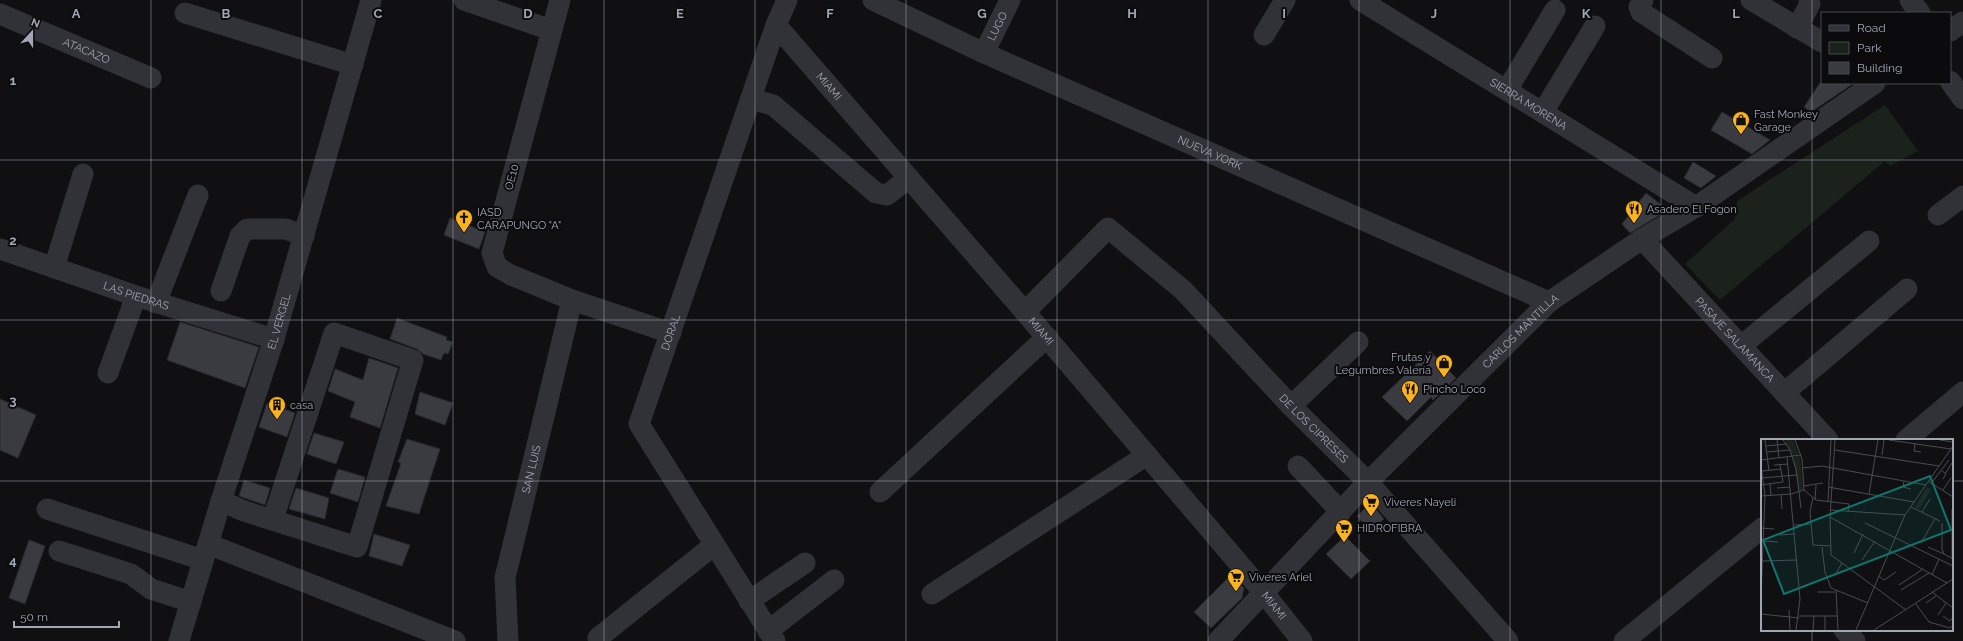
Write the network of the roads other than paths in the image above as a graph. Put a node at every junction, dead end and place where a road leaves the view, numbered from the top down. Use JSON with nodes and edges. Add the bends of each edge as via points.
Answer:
{"nodes":[{"id":1,"x":5,"y":0,"type":"edge"},
{"id":2,"x":371,"y":0,"type":"edge"},
{"id":3,"x":464,"y":0,"type":"edge"},
{"id":4,"x":560,"y":0,"type":"edge"},
{"id":5,"x":787,"y":0,"type":"edge"},
{"id":6,"x":873,"y":0,"type":"edge"},
{"id":7,"x":1010,"y":0,"type":"edge"},
{"id":8,"x":1285,"y":0,"type":"edge"},
{"id":9,"x":1360,"y":0,"type":"edge"},
{"id":10,"x":1643,"y":0,"type":"edge"},
{"id":11,"x":1751,"y":0,"type":"edge"},
{"id":12,"x":1809,"y":0,"type":"edge"},
{"id":13,"x":1910,"y":0,"type":"edge"},
{"id":14,"x":1555,"y":10,"type":"dead end"},
{"id":15,"x":1919,"y":12,"type":"edge"},
{"id":16,"x":185,"y":13,"type":"dead end"},
{"id":17,"x":0,"y":14,"type":"edge"},
{"id":18,"x":1963,"y":22,"type":"edge"},
{"id":19,"x":776,"y":25,"type":"junction"},
{"id":20,"x":1595,"y":26,"type":"dead end"},
{"id":21,"x":1797,"y":28,"type":"junction"},
{"id":22,"x":1951,"y":29,"type":"edge"},
{"id":23,"x":551,"y":30,"type":"junction"},
{"id":24,"x":1264,"y":35,"type":"dead end"},
{"id":25,"x":1821,"y":41,"type":"edge"},
{"id":26,"x":984,"y":53,"type":"junction"},
{"id":27,"x":1712,"y":58,"type":"dead end"},
{"id":28,"x":353,"y":65,"type":"junction"},
{"id":29,"x":151,"y":78,"type":"dead end"},
{"id":30,"x":1951,"y":82,"type":"edge"},
{"id":31,"x":1874,"y":84,"type":"edge"},
{"id":32,"x":1507,"y":90,"type":"junction"},
{"id":33,"x":751,"y":99,"type":"junction"},
{"id":34,"x":1963,"y":99,"type":"edge"},
{"id":35,"x":1544,"y":112,"type":"junction"},
{"id":36,"x":83,"y":174,"type":"dead end"},
{"id":37,"x":909,"y":178,"type":"junction"},
{"id":38,"x":198,"y":195,"type":"dead end"},
{"id":39,"x":1963,"y":196,"type":"edge"},
{"id":40,"x":1696,"y":207,"type":"junction"},
{"id":41,"x":1938,"y":215,"type":"dead end"},
{"id":42,"x":304,"y":236,"type":"junction"},
{"id":43,"x":1642,"y":239,"type":"junction"},
{"id":44,"x":1869,"y":241,"type":"dead end"},
{"id":45,"x":0,"y":249,"type":"edge"},
{"id":46,"x":54,"y":268,"type":"junction"},
{"id":47,"x":1907,"y":289,"type":"dead end"},
{"id":48,"x":221,"y":291,"type":"dead end"},
{"id":49,"x":136,"y":296,"type":"junction"},
{"id":50,"x":572,"y":300,"type":"junction"},
{"id":51,"x":156,"y":302,"type":"junction"},
{"id":52,"x":1549,"y":302,"type":"junction"},
{"id":53,"x":1025,"y":312,"type":"junction"},
{"id":54,"x":671,"y":333,"type":"junction"},
{"id":55,"x":1046,"y":337,"type":"junction"},
{"id":56,"x":274,"y":339,"type":"junction"},
{"id":57,"x":1358,"y":342,"type":"dead end"},
{"id":58,"x":1741,"y":346,"type":"junction"},
{"id":59,"x":108,"y":373,"type":"dead end"},
{"id":60,"x":1963,"y":392,"type":"edge"},
{"id":61,"x":1784,"y":393,"type":"junction"},
{"id":62,"x":1291,"y":406,"type":"junction"},
{"id":63,"x":1827,"y":439,"type":"edge"},
{"id":64,"x":1907,"y":439,"type":"edge"},
{"id":65,"x":1147,"y":455,"type":"junction"},
{"id":66,"x":1298,"y":466,"type":"dead end"},
{"id":67,"x":1368,"y":482,"type":"junction"},
{"id":68,"x":880,"y":492,"type":"dead end"},
{"id":69,"x":221,"y":501,"type":"junction"},
{"id":70,"x":47,"y":509,"type":"dead end"},
{"id":71,"x":1341,"y":512,"type":"junction"},
{"id":72,"x":273,"y":519,"type":"junction"},
{"id":73,"x":1761,"y":529,"type":"edge"},
{"id":74,"x":714,"y":546,"type":"junction"},
{"id":75,"x":59,"y":552,"type":"dead end"},
{"id":76,"x":206,"y":552,"type":"junction"},
{"id":77,"x":805,"y":563,"type":"dead end"},
{"id":78,"x":834,"y":580,"type":"dead end"},
{"id":79,"x":1264,"y":593,"type":"junction"},
{"id":80,"x":932,"y":594,"type":"dead end"},
{"id":81,"x":749,"y":601,"type":"junction"},
{"id":82,"x":191,"y":602,"type":"junction"},
{"id":83,"x":1845,"y":631,"type":"edge"},
{"id":84,"x":1862,"y":631,"type":"edge"},
{"id":85,"x":772,"y":636,"type":"edge"},
{"id":86,"x":598,"y":638,"type":"dead end"},
{"id":87,"x":179,"y":641,"type":"edge"},
{"id":88,"x":455,"y":641,"type":"edge"},
{"id":89,"x":508,"y":641,"type":"edge"},
{"id":90,"x":1218,"y":641,"type":"edge"},
{"id":91,"x":1302,"y":641,"type":"edge"},
{"id":92,"x":1508,"y":641,"type":"edge"},
{"id":93,"x":1624,"y":641,"type":"edge"},
{"id":94,"x":1854,"y":641,"type":"edge"},
{"id":95,"x":1858,"y":641,"type":"edge"}],
"edges":[{"from":1,"to":17,"type":"street"},
{"from":2,"to":28,"type":"street","name":"EL VERGEL"},
{"from":3,"to":23,"type":"street"},
{"from":4,"to":23,"type":"street","name":"OE10"},
{"from":5,"to":19,"type":"street","name":"DORAL"},
{"from":6,"to":26,"type":"street","name":"NUEVA YORK"},
{"from":7,"to":26,"type":"street","name":"LUGO"},
{"from":8,"to":24,"type":"street"},
{"from":9,"to":32,"type":"street","name":"SIERRA MORENA"},
{"from":10,"to":27,"type":"street","via":[[1639,7],[1640,12]]},
{"from":11,"to":21,"type":"street"},
{"from":12,"to":21,"type":"street","via":[[1810,4]]},
{"from":13,"to":15,"type":"street"},
{"from":14,"to":32,"type":"street"},
{"from":16,"to":28,"type":"street"},
{"from":17,"to":29,"type":"street","name":"ATACAZO"},
{"from":18,"to":22,"type":"street"},
{"from":19,"to":33,"type":"street","name":"DORAL"},
{"from":19,"to":37,"type":"street","name":"MIAMI"},
{"from":20,"to":35,"type":"street"},
{"from":21,"to":25,"type":"street"},
{"from":23,"to":50,"type":"street","name":"OE10","via":[[492,253],[497,267]]},
{"from":26,"to":52,"type":"street","name":"NUEVA YORK"},
{"from":28,"to":42,"type":"street","name":"EL VERGEL"},
{"from":30,"to":34,"type":"street"},
{"from":31,"to":40,"type":"street","name":"CARLOS MANTILLA"},
{"from":32,"to":35,"type":"street","name":"SIERRA MORENA"},
{"from":33,"to":37,"type":"street","via":[[773,105],[876,193],[887,195]]},
{"from":33,"to":54,"type":"street","name":"DORAL"},
{"from":35,"to":40,"type":"street","name":"SIERRA MORENA"},
{"from":36,"to":46,"type":"street"},
{"from":37,"to":53,"type":"street","name":"MIAMI"},
{"from":38,"to":51,"type":"street"},
{"from":39,"to":41,"type":"street"},
{"from":40,"to":43,"type":"street","name":"CARLOS MANTILLA"},
{"from":42,"to":48,"type":"street","via":[[286,229],[247,229],[240,236]]},
{"from":42,"to":56,"type":"street","name":"EL VERGEL"},
{"from":43,"to":52,"type":"street","name":"CARLOS MANTILLA"},
{"from":43,"to":58,"type":"street","name":"PASAJE SALAMANCA"},
{"from":44,"to":58,"type":"street"},
{"from":45,"to":46,"type":"street","name":"LAS PIEDRAS"},
{"from":46,"to":49,"type":"street","name":"LAS PIEDRAS"},
{"from":47,"to":61,"type":"street"},
{"from":49,"to":51,"type":"street","name":"LAS PIEDRAS"},
{"from":49,"to":59,"type":"street"},
{"from":50,"to":54,"type":"street","name":"OE10"},
{"from":50,"to":89,"type":"street","name":"SAN LUIS","via":[[505,578]]},
{"from":51,"to":56,"type":"street","name":"LAS PIEDRAS"},
{"from":52,"to":67,"type":"street","name":"CARLOS MANTILLA"},
{"from":53,"to":55,"type":"street","name":"MIAMI"},
{"from":53,"to":62,"type":"street","name":"DE LOS CIPRESES","via":[[1108,228],[1183,290]]},
{"from":54,"to":74,"type":"street","name":"DORAL","via":[[639,424]]},
{"from":55,"to":65,"type":"street","name":"MIAMI"},
{"from":55,"to":68,"type":"street"},
{"from":56,"to":69,"type":"street","name":"EL VERGEL"},
{"from":57,"to":62,"type":"street"},
{"from":58,"to":61,"type":"street","name":"PASAJE SALAMANCA"},
{"from":60,"to":64,"type":"street"},
{"from":61,"to":63,"type":"street","name":"PASAJE SALAMANCA"},
{"from":62,"to":67,"type":"street","name":"DE LOS CIPRESES"},
{"from":65,"to":79,"type":"street","name":"MIAMI"},
{"from":65,"to":80,"type":"street"},
{"from":66,"to":71,"type":"street"},
{"from":67,"to":71,"type":"street","name":"CARLOS MANTILLA"},
{"from":67,"to":92,"type":"street","name":"DE LOS CIPRESES"},
{"from":69,"to":72,"type":"street"},
{"from":69,"to":76,"type":"street","name":"EL VERGEL"},
{"from":70,"to":76,"type":"street"},
{"from":71,"to":79,"type":"street","name":"CARLOS MANTILLA"},
{"from":72,"to":72,"type":"street","via":[[357,548],[413,360],[334,333]]},
{"from":73,"to":93,"type":"street"},
{"from":74,"to":81,"type":"street","name":"DORAL"},
{"from":74,"to":86,"type":"street"},
{"from":75,"to":82,"type":"street","via":[[131,574],[151,589]]},
{"from":76,"to":82,"type":"street","name":"EL VERGEL"},
{"from":76,"to":88,"type":"street"},
{"from":77,"to":81,"type":"street"},
{"from":78,"to":85,"type":"street"},
{"from":79,"to":90,"type":"street","name":"CARLOS MANTILLA"},
{"from":79,"to":91,"type":"street","name":"MIAMI"},
{"from":81,"to":85,"type":"street","name":"DORAL"},
{"from":82,"to":87,"type":"street","name":"EL VERGEL"},
{"from":83,"to":94,"type":"street"},
{"from":84,"to":95,"type":"street"}]}
